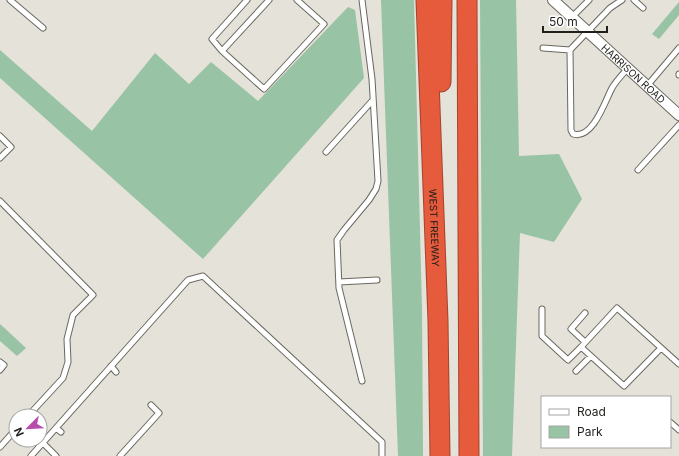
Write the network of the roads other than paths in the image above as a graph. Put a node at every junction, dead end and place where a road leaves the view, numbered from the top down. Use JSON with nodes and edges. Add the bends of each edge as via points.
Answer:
{"nodes":[{"id":1,"x":10,"y":0,"type":"edge"},
{"id":2,"x":247,"y":0,"type":"edge"},
{"id":3,"x":269,"y":0,"type":"edge"},
{"id":4,"x":297,"y":0,"type":"edge"},
{"id":5,"x":362,"y":0,"type":"edge"},
{"id":6,"x":426,"y":0,"type":"edge"},
{"id":7,"x":442,"y":0,"type":"edge"},
{"id":8,"x":467,"y":0,"type":"edge"},
{"id":9,"x":553,"y":0,"type":"edge"},
{"id":10,"x":589,"y":0,"type":"edge"},
{"id":11,"x":622,"y":0,"type":"edge"},
{"id":12,"x":634,"y":0,"type":"edge"},
{"id":13,"x":643,"y":8,"type":"dead end"},
{"id":14,"x":572,"y":17,"type":"junction"},
{"id":15,"x":43,"y":28,"type":"dead end"},
{"id":16,"x":587,"y":31,"type":"junction"},
{"id":17,"x":543,"y":48,"type":"dead end"},
{"id":18,"x":679,"y":48,"type":"edge"},
{"id":19,"x":570,"y":50,"type":"junction"},
{"id":20,"x":222,"y":51,"type":"junction"},
{"id":21,"x":628,"y":68,"type":"junction"},
{"id":22,"x":647,"y":86,"type":"junction"},
{"id":23,"x":373,"y":100,"type":"junction"},
{"id":24,"x":679,"y":115,"type":"edge"},
{"id":25,"x":679,"y":125,"type":"edge"},
{"id":26,"x":0,"y":136,"type":"edge"},
{"id":27,"x":326,"y":152,"type":"dead end"},
{"id":28,"x":0,"y":158,"type":"edge"},
{"id":29,"x":638,"y":170,"type":"dead end"},
{"id":30,"x":0,"y":201,"type":"edge"},
{"id":31,"x":377,"y":280,"type":"dead end"},
{"id":32,"x":339,"y":282,"type":"junction"},
{"id":33,"x":542,"y":309,"type":"dead end"},
{"id":34,"x":585,"y":313,"type":"dead end"},
{"id":35,"x":438,"y":321,"type":"junction"},
{"id":36,"x":583,"y":344,"type":"junction"},
{"id":37,"x":661,"y":348,"type":"junction"},
{"id":38,"x":590,"y":356,"type":"junction"},
{"id":39,"x":0,"y":362,"type":"edge"},
{"id":40,"x":679,"y":364,"type":"edge"},
{"id":41,"x":110,"y":366,"type":"junction"},
{"id":42,"x":0,"y":370,"type":"edge"},
{"id":43,"x":576,"y":371,"type":"dead end"},
{"id":44,"x":116,"y":372,"type":"dead end"},
{"id":45,"x":362,"y":381,"type":"dead end"},
{"id":46,"x":151,"y":405,"type":"dead end"},
{"id":47,"x":35,"y":408,"type":"edge"},
{"id":48,"x":671,"y":423,"type":"edge"},
{"id":49,"x":56,"y":428,"type":"junction"},
{"id":50,"x":679,"y":430,"type":"edge"},
{"id":51,"x":61,"y":432,"type":"dead end"},
{"id":52,"x":48,"y":437,"type":"edge"},
{"id":53,"x":8,"y":438,"type":"edge"},
{"id":54,"x":0,"y":447,"type":"edge"},
{"id":55,"x":38,"y":448,"type":"edge"},
{"id":56,"x":48,"y":448,"type":"edge"},
{"id":57,"x":31,"y":456,"type":"edge"},
{"id":58,"x":56,"y":456,"type":"edge"},
{"id":59,"x":120,"y":456,"type":"edge"},
{"id":60,"x":382,"y":456,"type":"edge"},
{"id":61,"x":440,"y":456,"type":"edge"},
{"id":62,"x":469,"y":456,"type":"edge"}],
"edges":[{"from":1,"to":15,"type":"lane"},
{"from":2,"to":20,"type":"lane","via":[[212,39]]},
{"from":3,"to":20,"type":"lane"},
{"from":4,"to":20,"type":"lane","via":[[324,24],[264,89]]},
{"from":5,"to":23,"type":"lane"},
{"from":6,"to":35,"type":"highway","name":"WEST FREEWAY"},
{"from":7,"to":35,"type":"highway"},
{"from":8,"to":62,"type":"highway"},
{"from":9,"to":14,"type":"street","name":"HARRISON ROAD"},
{"from":10,"to":14,"type":"lane"},
{"from":11,"to":16,"type":"lane"},
{"from":12,"to":13,"type":"lane"},
{"from":14,"to":16,"type":"street","name":"HARRISON ROAD"},
{"from":16,"to":19,"type":"lane"},
{"from":16,"to":21,"type":"street","name":"HARRISON ROAD"},
{"from":17,"to":19,"type":"lane"},
{"from":18,"to":22,"type":"lane"},
{"from":19,"to":21,"type":"lane","via":[[571,130],[578,136],[592,125],[616,82]]},
{"from":21,"to":22,"type":"street","name":"HARRISON ROAD"},
{"from":22,"to":24,"type":"street","name":"HARRISON ROAD"},
{"from":23,"to":27,"type":"lane"},
{"from":23,"to":32,"type":"lane","via":[[378,181],[369,200],[338,240]]},
{"from":25,"to":29,"type":"lane"},
{"from":26,"to":28,"type":"lane","via":[[11,147]]},
{"from":30,"to":47,"type":"lane","via":[[93,296],[73,315],[66,339],[68,362],[63,378]]},
{"from":31,"to":32,"type":"lane"},
{"from":32,"to":45,"type":"lane"},
{"from":33,"to":36,"type":"lane","via":[[542,336],[568,360]]},
{"from":34,"to":36,"type":"lane","via":[[571,329]]},
{"from":35,"to":61,"type":"highway","name":"WEST FREEWAY"},
{"from":36,"to":37,"type":"lane","via":[[617,308]]},
{"from":36,"to":38,"type":"lane"},
{"from":37,"to":38,"type":"lane","via":[[624,386]]},
{"from":37,"to":40,"type":"lane"},
{"from":38,"to":43,"type":"lane"},
{"from":39,"to":42,"type":"lane","via":[[4,365]]},
{"from":41,"to":44,"type":"lane"},
{"from":41,"to":49,"type":"lane"},
{"from":41,"to":60,"type":"lane","via":[[188,280],[203,276],[382,442]]},
{"from":46,"to":59,"type":"lane","via":[[159,413]]},
{"from":48,"to":50,"type":"lane"},
{"from":49,"to":51,"type":"lane"},
{"from":49,"to":52,"type":"lane"},
{"from":53,"to":54,"type":"lane"},
{"from":55,"to":57,"type":"lane"},
{"from":56,"to":58,"type":"lane"}]}
